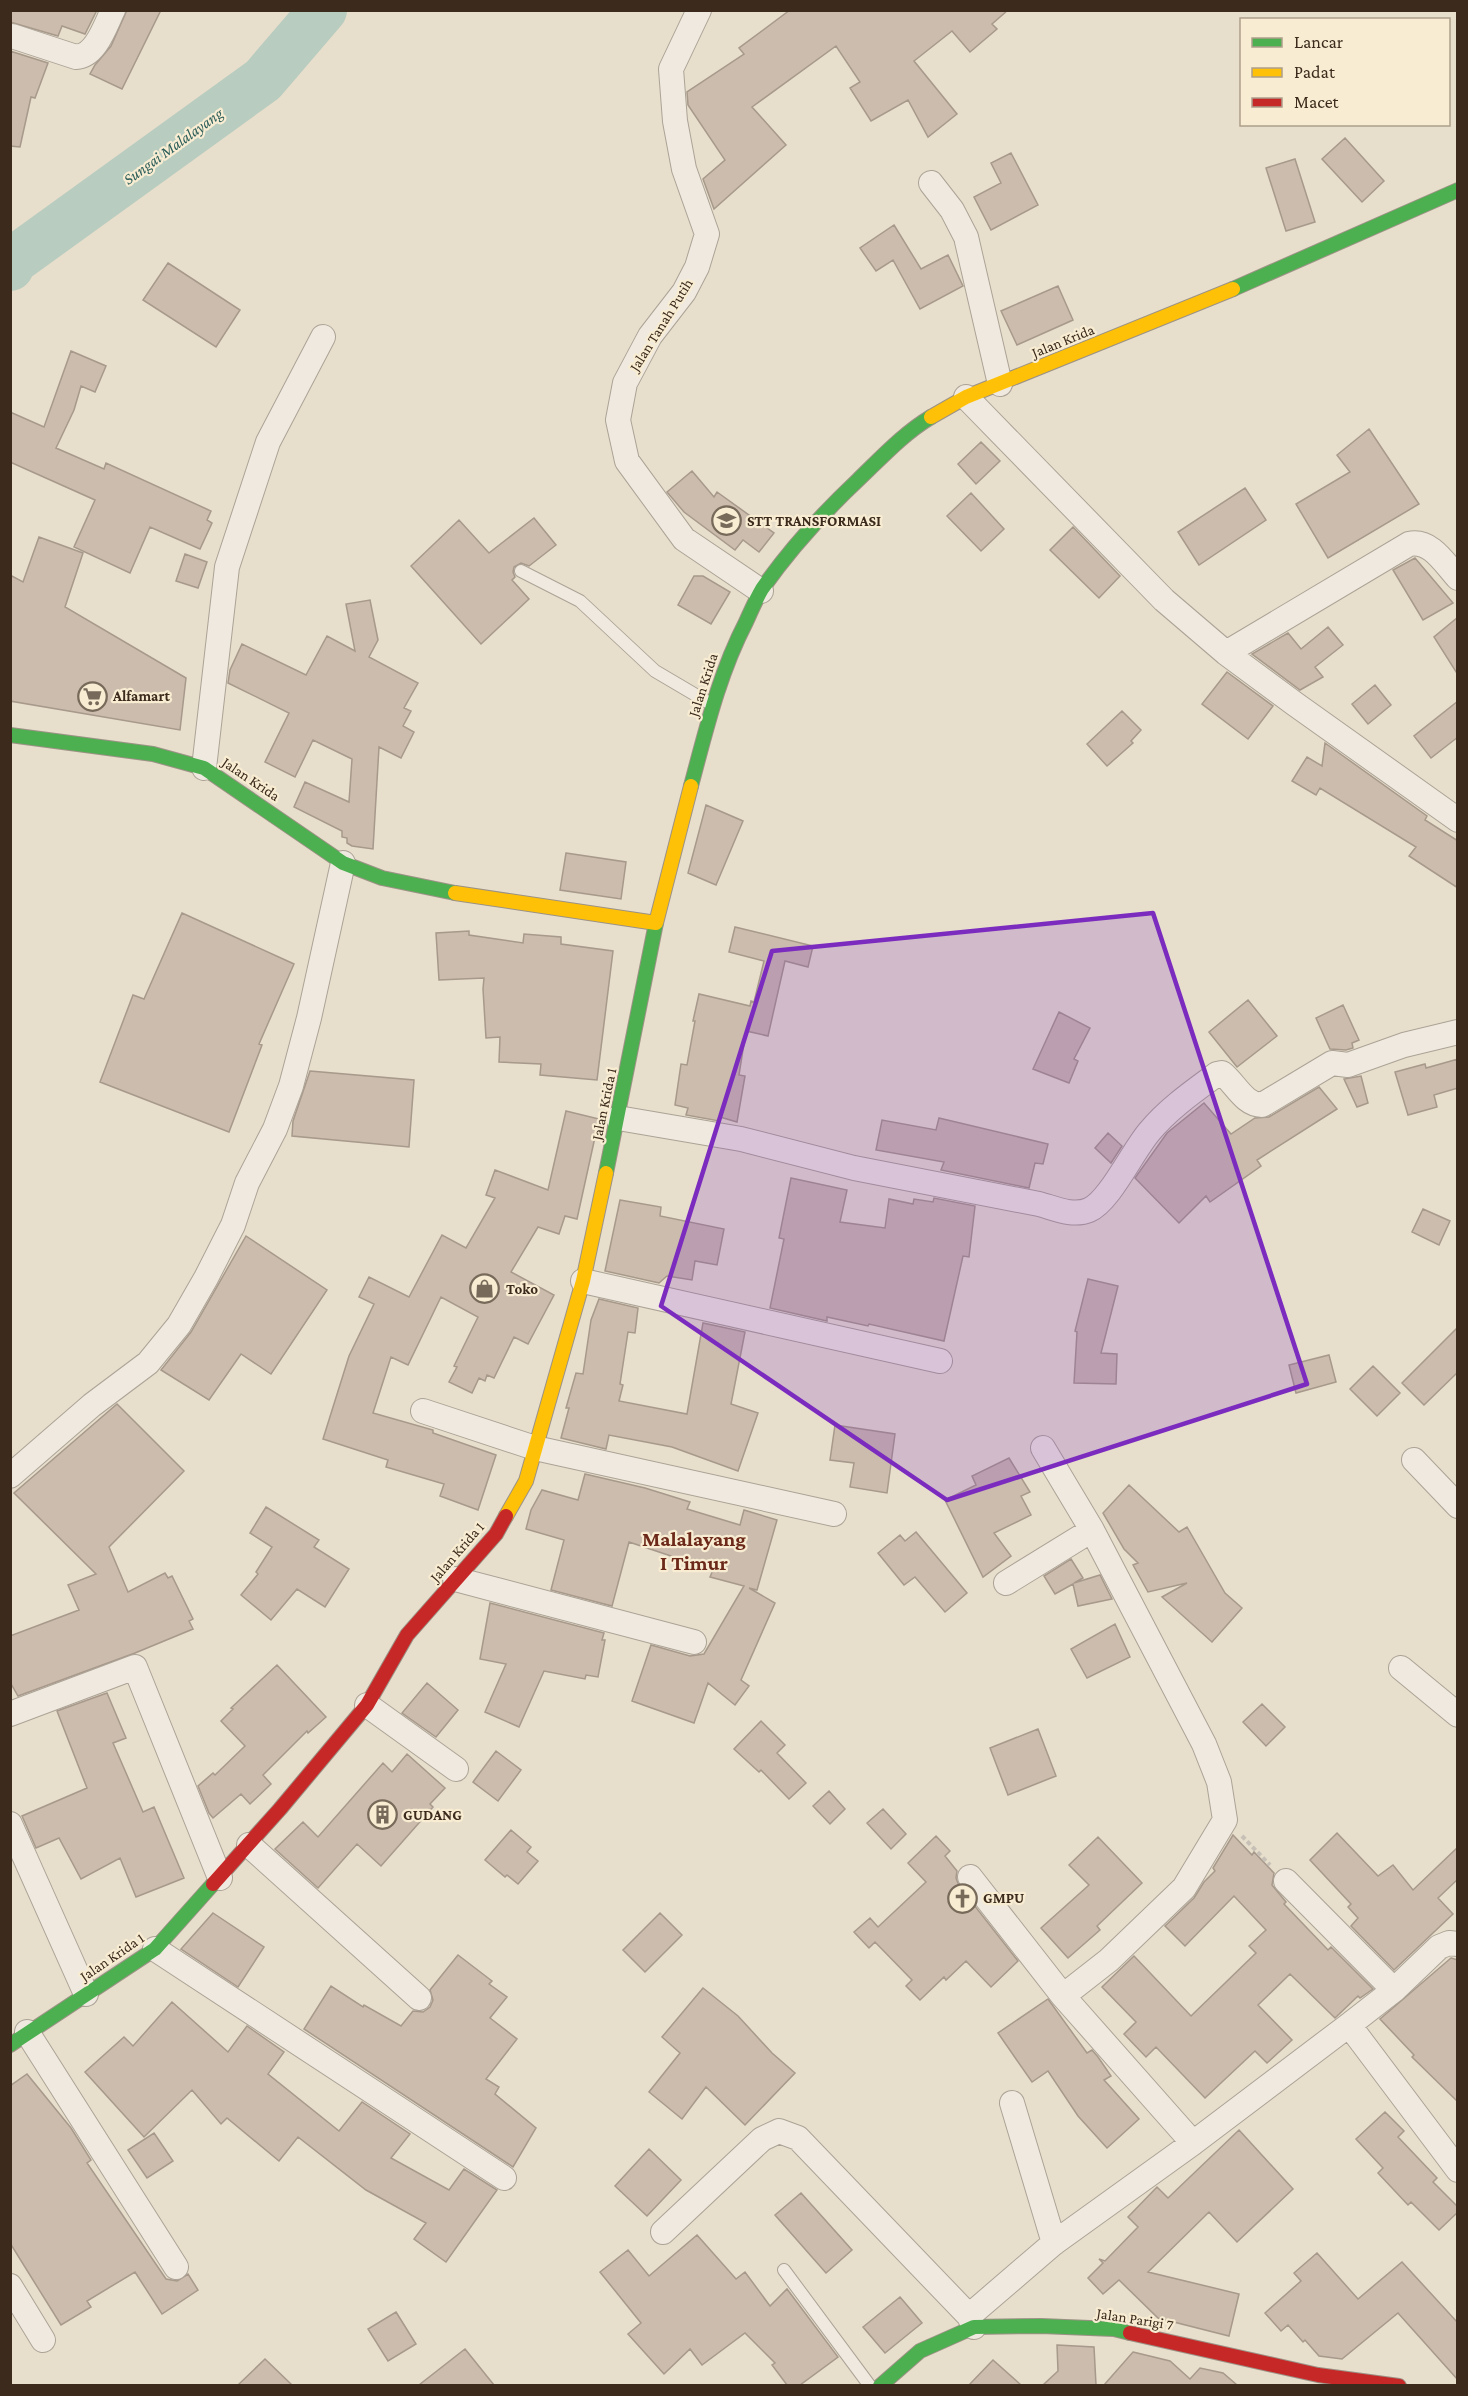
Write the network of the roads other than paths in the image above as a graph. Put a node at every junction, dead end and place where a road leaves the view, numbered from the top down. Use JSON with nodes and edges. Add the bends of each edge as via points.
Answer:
{"nodes":[{"id":1,"x":113,"y":10,"type":"edge"},
{"id":2,"x":699,"y":10,"type":"edge"},
{"id":3,"x":12,"y":36,"type":"edge"},
{"id":4,"x":931,"y":183,"type":"dead end"},
{"id":5,"x":1458,"y":190,"type":"edge"},
{"id":6,"x":323,"y":338,"type":"dead end"},
{"id":7,"x":1000,"y":384,"type":"junction"},
{"id":8,"x":966,"y":397,"type":"junction"},
{"id":9,"x":521,"y":571,"type":"dead end"},
{"id":10,"x":1458,"y":578,"type":"edge"},
{"id":11,"x":761,"y":591,"type":"junction"},
{"id":12,"x":1226,"y":653,"type":"junction"},
{"id":13,"x":712,"y":705,"type":"junction"},
{"id":14,"x":10,"y":735,"type":"edge"},
{"id":15,"x":204,"y":768,"type":"junction"},
{"id":16,"x":1458,"y":820,"type":"edge"},
{"id":17,"x":343,"y":863,"type":"junction"},
{"id":18,"x":656,"y":923,"type":"junction"},
{"id":19,"x":1458,"y":1032,"type":"edge"},
{"id":20,"x":618,"y":1118,"type":"junction"},
{"id":21,"x":583,"y":1281,"type":"junction"},
{"id":22,"x":940,"y":1361,"type":"dead end"},
{"id":23,"x":423,"y":1411,"type":"dead end"},
{"id":24,"x":535,"y":1448,"type":"junction"},
{"id":25,"x":1043,"y":1448,"type":"dead end"},
{"id":26,"x":1414,"y":1460,"type":"dead end"},
{"id":27,"x":10,"y":1476,"type":"edge"},
{"id":28,"x":1458,"y":1506,"type":"edge"},
{"id":29,"x":834,"y":1514,"type":"dead end"},
{"id":30,"x":1092,"y":1530,"type":"junction"},
{"id":31,"x":455,"y":1579,"type":"junction"},
{"id":32,"x":1006,"y":1583,"type":"dead end"},
{"id":33,"x":694,"y":1642,"type":"dead end"},
{"id":34,"x":1401,"y":1668,"type":"dead end"},
{"id":35,"x":367,"y":1705,"type":"junction"},
{"id":36,"x":10,"y":1714,"type":"edge"},
{"id":37,"x":1458,"y":1714,"type":"edge"},
{"id":38,"x":456,"y":1769,"type":"dead end"},
{"id":39,"x":10,"y":1824,"type":"edge"},
{"id":40,"x":249,"y":1845,"type":"junction"},
{"id":41,"x":970,"y":1877,"type":"dead end"},
{"id":42,"x":220,"y":1878,"type":"junction"},
{"id":43,"x":1286,"y":1881,"type":"road end"},
{"id":44,"x":1458,"y":1944,"type":"edge"},
{"id":45,"x":155,"y":1949,"type":"junction"},
{"id":46,"x":1394,"y":1989,"type":"junction"},
{"id":47,"x":87,"y":1995,"type":"junction"},
{"id":48,"x":1063,"y":1996,"type":"junction"},
{"id":49,"x":419,"y":1998,"type":"dead end"},
{"id":50,"x":1349,"y":2025,"type":"junction"},
{"id":51,"x":19,"y":2039,"type":"edge"},
{"id":52,"x":1012,"y":2103,"type":"dead end"},
{"id":53,"x":1193,"y":2143,"type":"junction"},
{"id":54,"x":1458,"y":2170,"type":"edge"},
{"id":55,"x":504,"y":2178,"type":"dead end"},
{"id":56,"x":663,"y":2232,"type":"dead end"},
{"id":57,"x":1054,"y":2243,"type":"junction"},
{"id":58,"x":176,"y":2267,"type":"dead end"},
{"id":59,"x":784,"y":2270,"type":"dead end"},
{"id":60,"x":10,"y":2286,"type":"edge"},
{"id":61,"x":971,"y":2321,"type":"junction"},
{"id":62,"x":43,"y":2340,"type":"dead end"},
{"id":63,"x":1289,"y":2377,"type":"edge"},
{"id":64,"x":870,"y":2385,"type":"edge"},
{"id":65,"x":880,"y":2385,"type":"edge"},
{"id":66,"x":1399,"y":2385,"type":"edge"}],
"edges":[{"from":1,"to":3,"type":"street","via":[[99,39],[83,56]]},
{"from":2,"to":11,"type":"street","name":"Jalan Tanah Putih","via":[[671,69],[684,170],[707,234],[684,292],[650,336],[626,383],[618,420],[627,461],[684,539]]},
{"from":4,"to":7,"type":"street","via":[[966,237]]},
{"from":5,"to":7,"type":"street","name":"Jalan Krida","via":[[1271,273]]},
{"from":6,"to":15,"type":"street","via":[[268,442],[226,567]]},
{"from":7,"to":8,"type":"street","name":"Jalan Krida"},
{"from":8,"to":11,"type":"street","name":"Jalan Krida","via":[[921,423],[884,455],[828,509]]},
{"from":8,"to":12,"type":"street","via":[[1164,600]]},
{"from":9,"to":13,"type":"lane","via":[[580,602],[655,671]]},
{"from":10,"to":12,"type":"street","via":[[1423,543],[1409,544]]},
{"from":11,"to":13,"type":"street","name":"Jalan Krida","via":[[735,643]]},
{"from":12,"to":16,"type":"street"},
{"from":13,"to":18,"type":"street","name":"Jalan Krida"},
{"from":14,"to":15,"type":"street","name":"Jalan Krida","via":[[153,754]]},
{"from":15,"to":17,"type":"street","name":"Jalan Krida"},
{"from":17,"to":18,"type":"street","name":"Jalan Krida","via":[[374,876],[429,889]]},
{"from":17,"to":27,"type":"street","via":[[291,1086],[206,1278],[179,1325],[148,1363]]},
{"from":18,"to":20,"type":"street","name":"Jalan Krida 1"},
{"from":19,"to":20,"type":"street","via":[[1404,1045],[1348,1065],[1332,1063],[1262,1105],[1249,1102],[1222,1073],[1217,1074],[1164,1116],[1103,1200],[1083,1212],[854,1168],[741,1138]]},
{"from":20,"to":21,"type":"street","name":"Jalan Krida 1"},
{"from":21,"to":22,"type":"street"},
{"from":21,"to":24,"type":"street","name":"Jalan Krida 1"},
{"from":23,"to":24,"type":"street"},
{"from":24,"to":29,"type":"street"},
{"from":24,"to":31,"type":"street","name":"Jalan Krida 1","via":[[526,1481],[496,1533]]},
{"from":25,"to":30,"type":"street"},
{"from":26,"to":28,"type":"street"},
{"from":30,"to":32,"type":"street"},
{"from":30,"to":48,"type":"street","via":[[1204,1744],[1219,1782],[1226,1820],[1184,1888],[1109,1960]]},
{"from":31,"to":33,"type":"street"},
{"from":31,"to":35,"type":"street","name":"Jalan Krida 1","via":[[407,1635]]},
{"from":34,"to":37,"type":"street"},
{"from":35,"to":38,"type":"street"},
{"from":35,"to":40,"type":"street","name":"Jalan Krida 1"},
{"from":36,"to":42,"type":"street","via":[[135,1667]]},
{"from":39,"to":47,"type":"street"},
{"from":40,"to":42,"type":"street","name":"Jalan Krida 1"},
{"from":40,"to":49,"type":"street"},
{"from":41,"to":48,"type":"street"},
{"from":42,"to":45,"type":"street","name":"Jalan Krida 1"},
{"from":43,"to":46,"type":"street"},
{"from":44,"to":46,"type":"street","via":[[1449,1942],[1439,1947]]},
{"from":45,"to":47,"type":"street","name":"Jalan Krida 1"},
{"from":45,"to":55,"type":"street"},
{"from":46,"to":50,"type":"street"},
{"from":47,"to":51,"type":"street","name":"Jalan Krida 1"},
{"from":48,"to":53,"type":"street"},
{"from":50,"to":53,"type":"street"},
{"from":50,"to":54,"type":"street"},
{"from":51,"to":58,"type":"street"},
{"from":52,"to":57,"type":"street"},
{"from":53,"to":57,"type":"street"},
{"from":56,"to":61,"type":"street","via":[[762,2139],[779,2131],[798,2138]]},
{"from":57,"to":61,"type":"street"},
{"from":59,"to":64,"type":"lane"},
{"from":60,"to":62,"type":"street"},
{"from":61,"to":63,"type":"street","name":"Jalan Parigi 7","via":[[1114,2329]]},
{"from":61,"to":65,"type":"street","name":"Jalan Parigi 7","via":[[920,2351]]},
{"from":63,"to":66,"type":"street","name":"Jalan Parigi 7","via":[[1318,2375]]}]}
